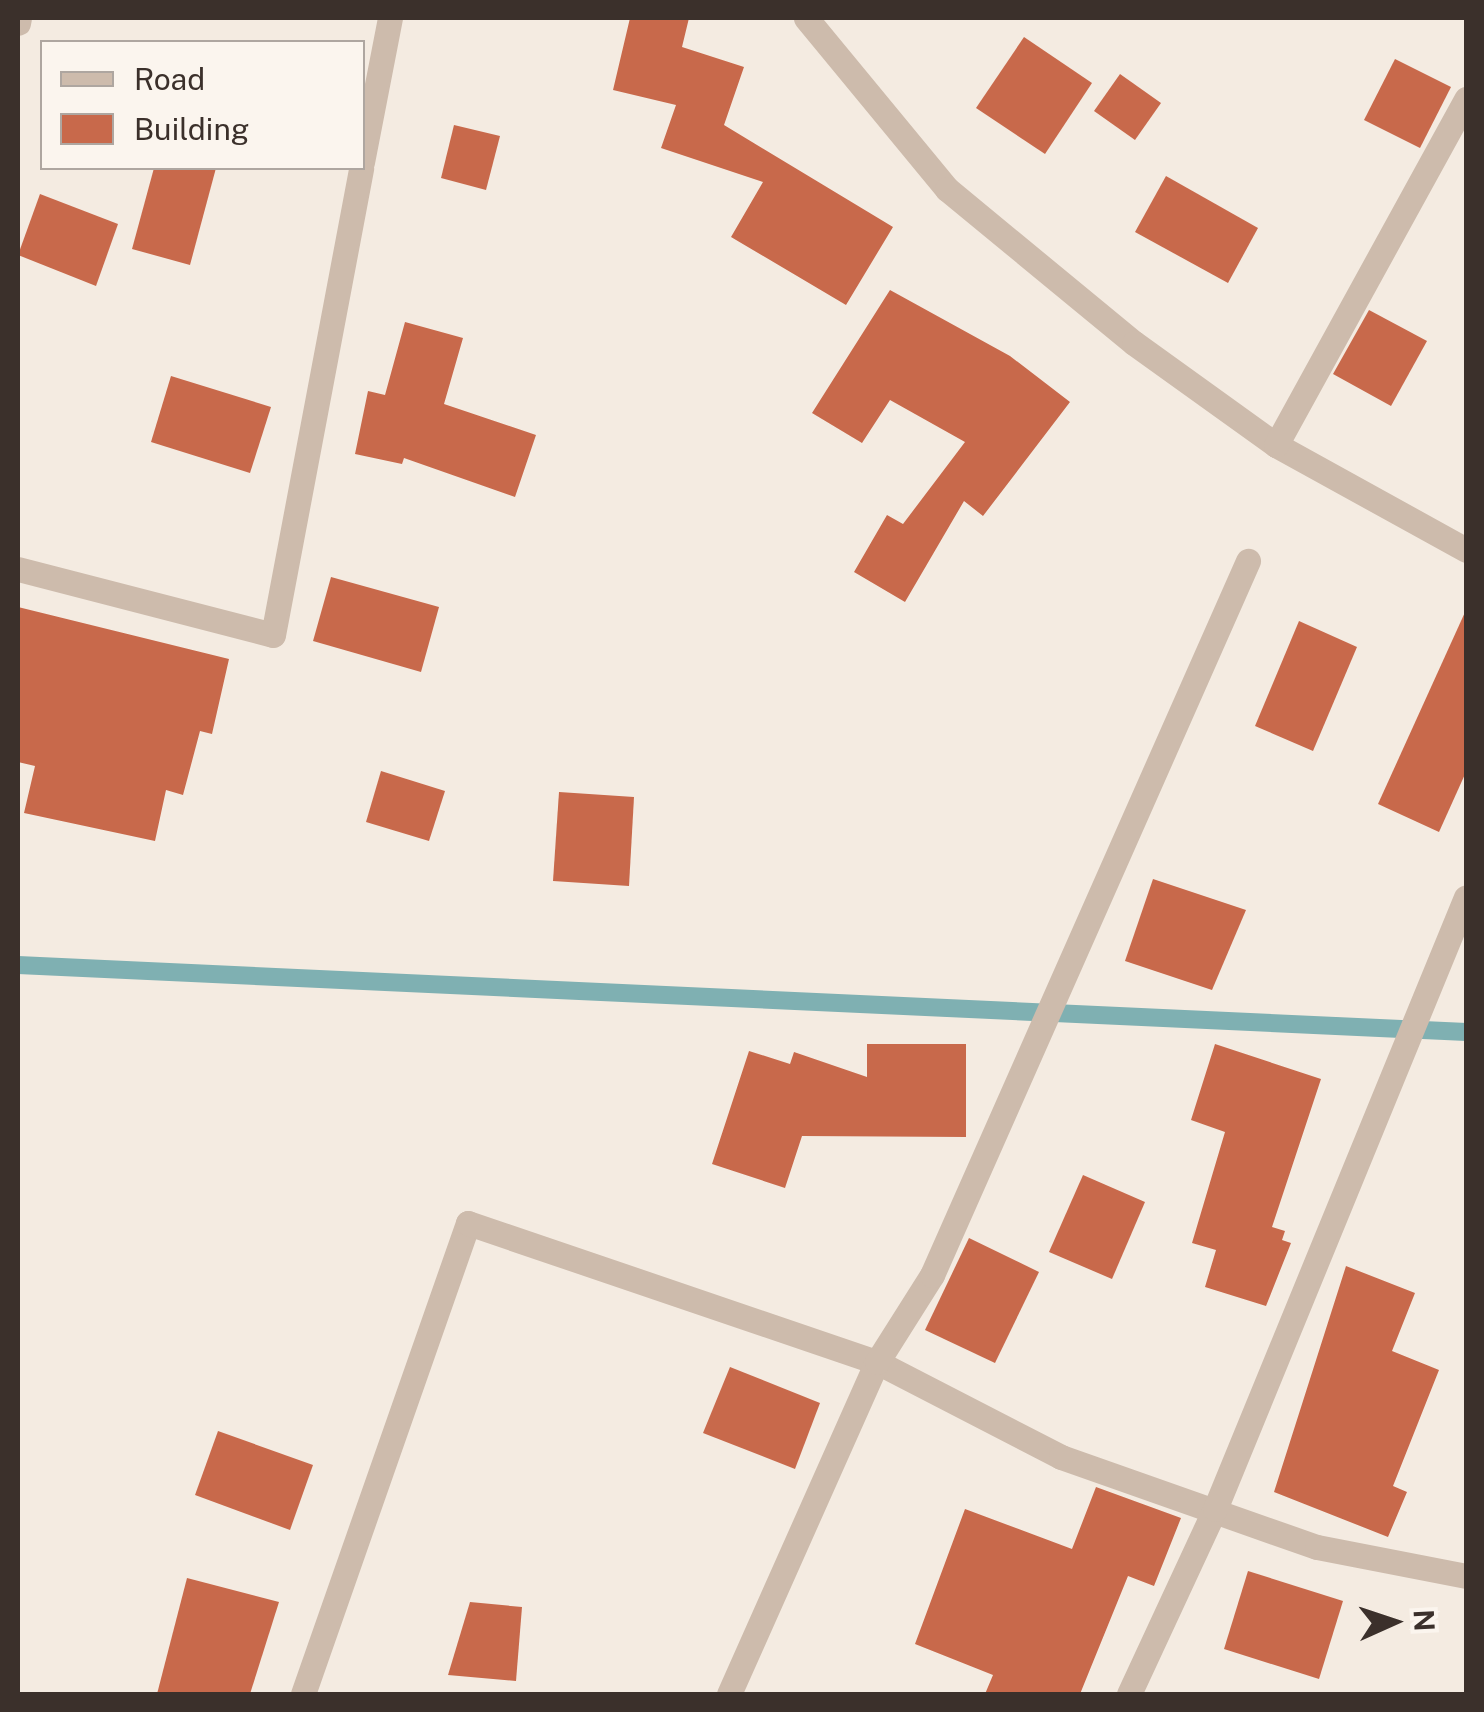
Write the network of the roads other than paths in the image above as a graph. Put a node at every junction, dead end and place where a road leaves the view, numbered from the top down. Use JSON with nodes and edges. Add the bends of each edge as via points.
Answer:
{"nodes":[{"id":1,"x":390,"y":18,"type":"edge"},
{"id":2,"x":806,"y":18,"type":"edge"},
{"id":3,"x":1466,"y":99,"type":"edge"},
{"id":4,"x":365,"y":149,"type":"edge"},
{"id":5,"x":361,"y":170,"type":"edge"},
{"id":6,"x":1276,"y":445,"type":"junction"},
{"id":7,"x":1466,"y":550,"type":"edge"},
{"id":8,"x":1248,"y":561,"type":"dead end"},
{"id":9,"x":18,"y":569,"type":"edge"},
{"id":10,"x":1466,"y":897,"type":"edge"},
{"id":11,"x":878,"y":1362,"type":"junction"},
{"id":12,"x":1214,"y":1509,"type":"junction"},
{"id":13,"x":1466,"y":1576,"type":"edge"},
{"id":14,"x":303,"y":1694,"type":"edge"},
{"id":15,"x":730,"y":1694,"type":"edge"},
{"id":16,"x":1128,"y":1694,"type":"edge"}],
"edges":[{"from":1,"to":4,"type":"street"},
{"from":2,"to":6,"type":"street","via":[[947,189],[1134,343]]},
{"from":3,"to":6,"type":"street"},
{"from":5,"to":9,"type":"street","via":[[273,636]]},
{"from":6,"to":7,"type":"street"},
{"from":8,"to":11,"type":"street","via":[[932,1275]]},
{"from":10,"to":12,"type":"street"},
{"from":11,"to":12,"type":"street","via":[[1061,1457]]},
{"from":11,"to":14,"type":"street","via":[[468,1223]]},
{"from":11,"to":15,"type":"street"},
{"from":12,"to":13,"type":"street","via":[[1317,1548]]},
{"from":12,"to":16,"type":"street"}]}
